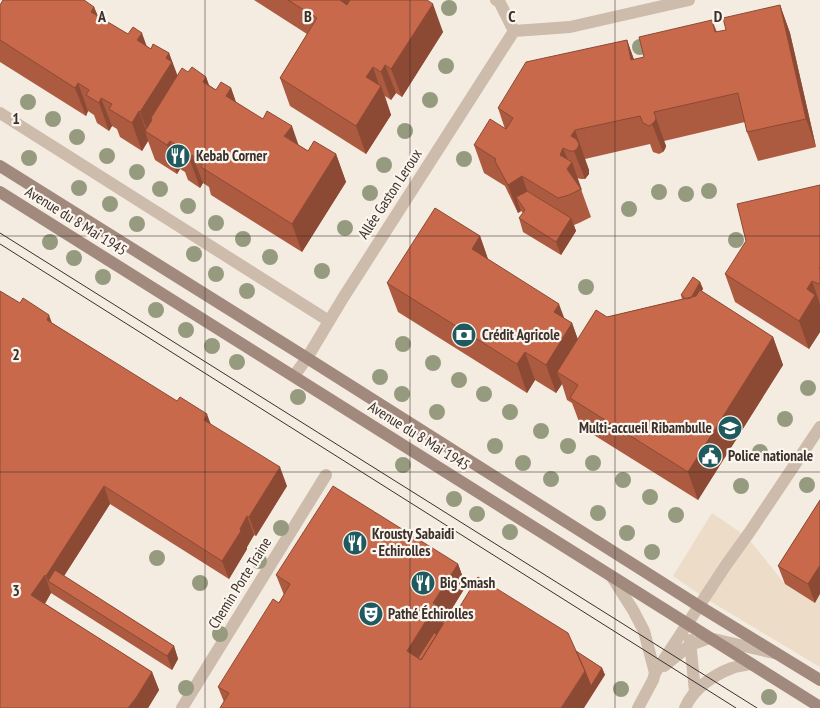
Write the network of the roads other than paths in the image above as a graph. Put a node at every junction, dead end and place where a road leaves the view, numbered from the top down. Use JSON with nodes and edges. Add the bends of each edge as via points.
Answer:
{"nodes":[{"id":1,"x":496,"y":0,"type":"edge"},
{"id":2,"x":689,"y":0,"type":"edge"},
{"id":3,"x":514,"y":30,"type":"junction"},
{"id":4,"x":0,"y":114,"type":"edge"},
{"id":5,"x":0,"y":166,"type":"edge"},
{"id":6,"x":0,"y":192,"type":"edge"},
{"id":7,"x":328,"y":321,"type":"junction"},
{"id":8,"x":307,"y":358,"type":"junction"},
{"id":9,"x":294,"y":376,"type":"junction"},
{"id":10,"x":820,"y":427,"type":"edge"},
{"id":11,"x":326,"y":475,"type":"dead end"},
{"id":12,"x":612,"y":577,"type":"junction"},
{"id":13,"x":699,"y":606,"type":"junction"},
{"id":14,"x":687,"y":624,"type":"junction"},
{"id":15,"x":709,"y":638,"type":"junction"},
{"id":16,"x":690,"y":645,"type":"junction"},
{"id":17,"x":777,"y":654,"type":"junction"},
{"id":18,"x":751,"y":664,"type":"junction"},
{"id":19,"x":655,"y":673,"type":"junction"},
{"id":20,"x":820,"y":680,"type":"edge"},
{"id":21,"x":695,"y":692,"type":"junction"},
{"id":22,"x":182,"y":708,"type":"edge"},
{"id":23,"x":638,"y":708,"type":"edge"},
{"id":24,"x":685,"y":708,"type":"edge"},
{"id":25,"x":820,"y":708,"type":"edge"}],
"edges":[{"from":1,"to":3,"type":"street"},
{"from":2,"to":3,"type":"street","via":[[570,27]]},
{"from":3,"to":7,"type":"street","name":"Allée Gaston Leroux"},
{"from":4,"to":7,"type":"street"},
{"from":5,"to":8,"type":"main road","name":"Avenue du 8 Mai 1945"},
{"from":6,"to":9,"type":"main road","name":"Avenue du 8 Mai 1945"},
{"from":7,"to":8,"type":"street","name":"Allée Gaston Leroux"},
{"from":8,"to":9,"type":"street","name":"Allée Gaston Leroux"},
{"from":8,"to":13,"type":"main road","name":"Avenue du 8 Mai 1945"},
{"from":9,"to":12,"type":"main road","name":"Avenue du 8 Mai 1945"},
{"from":10,"to":13,"type":"street"},
{"from":11,"to":22,"type":"street","name":"Chemin Porte Traine"},
{"from":12,"to":14,"type":"main road","name":"Avenue du 8 Mai 1945"},
{"from":12,"to":19,"type":"street","via":[[644,631]]},
{"from":13,"to":14,"type":"street"},
{"from":13,"to":17,"type":"main road","name":"Avenue du 8 Mai 1945"},
{"from":14,"to":15,"type":"main road","name":"Avenue du 8 Mai 1945"},
{"from":14,"to":16,"type":"street"},
{"from":14,"to":19,"type":"street"},
{"from":15,"to":16,"type":"street"},
{"from":15,"to":17,"type":"street"},
{"from":15,"to":18,"type":"main road","name":"Avenue du 8 Mai 1945"},
{"from":16,"to":19,"type":"street"},
{"from":16,"to":21,"type":"street"},
{"from":17,"to":20,"type":"main road","name":"Avenue du 8 Mai 1945"},
{"from":18,"to":21,"type":"street","via":[[728,670]]},
{"from":18,"to":25,"type":"main road","name":"Avenue du 8 Mai 1945"},
{"from":19,"to":23,"type":"street"},
{"from":21,"to":24,"type":"street"}]}
